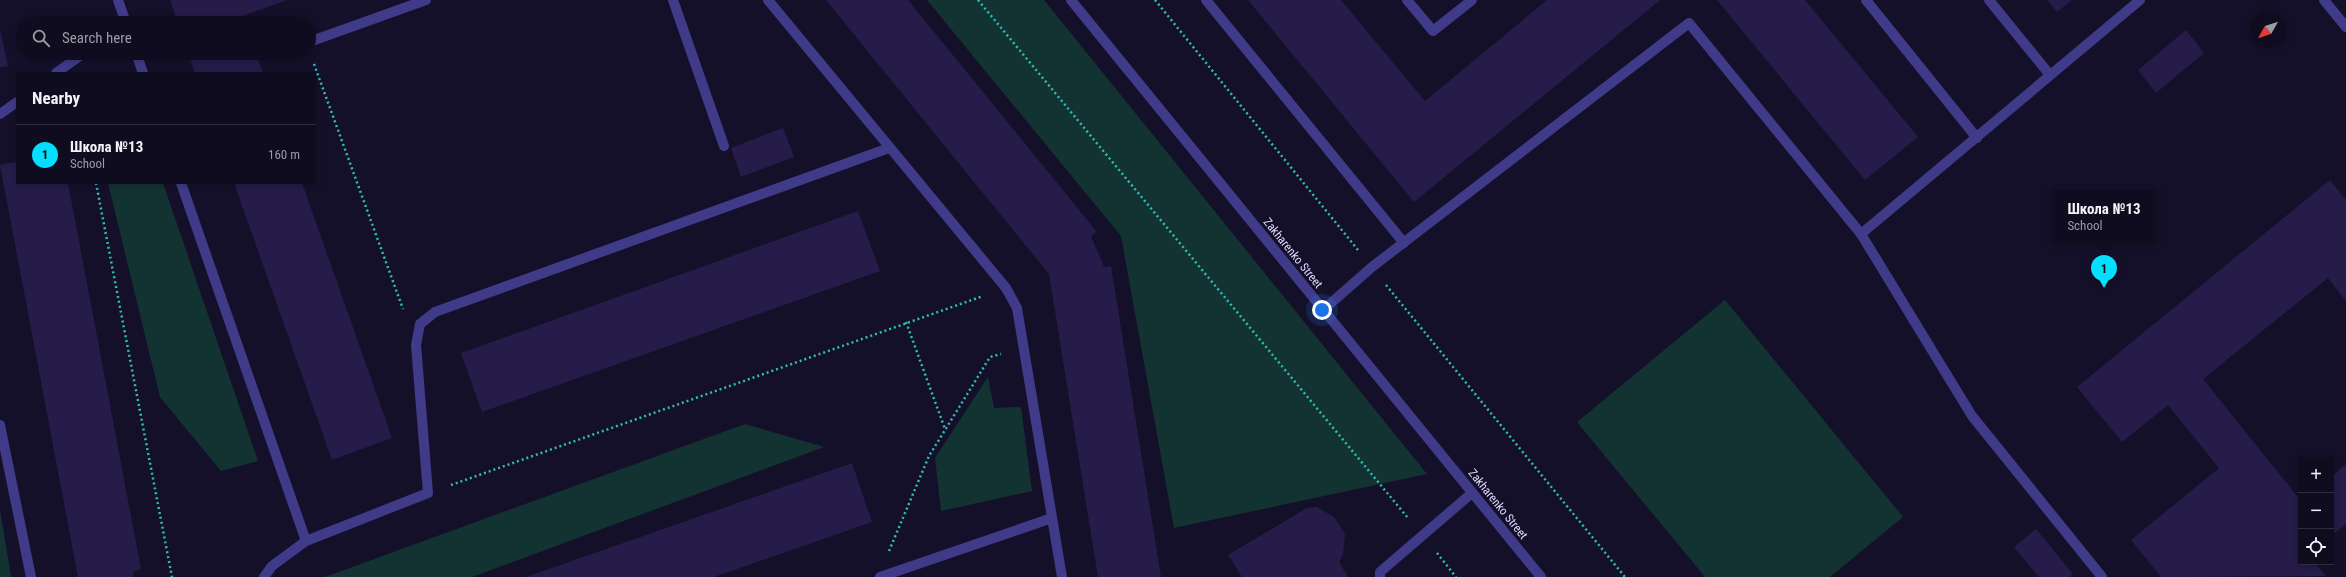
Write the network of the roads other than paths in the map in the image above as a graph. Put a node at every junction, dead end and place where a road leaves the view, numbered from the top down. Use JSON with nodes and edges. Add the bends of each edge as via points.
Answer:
{"nodes":[{"id":1,"x":118,"y":0,"type":"edge"},
{"id":2,"x":426,"y":0,"type":"edge"},
{"id":3,"x":673,"y":0,"type":"edge"},
{"id":4,"x":768,"y":0,"type":"edge"},
{"id":5,"x":1071,"y":0,"type":"edge"},
{"id":6,"x":1206,"y":0,"type":"edge"},
{"id":7,"x":1407,"y":0,"type":"edge"},
{"id":8,"x":1472,"y":0,"type":"edge"},
{"id":9,"x":1866,"y":0,"type":"edge"},
{"id":10,"x":1989,"y":0,"type":"edge"},
{"id":11,"x":2140,"y":0,"type":"edge"},
{"id":12,"x":2324,"y":0,"type":"edge"},
{"id":13,"x":123,"y":16,"type":"edge"},
{"id":14,"x":2346,"y":27,"type":"edge"},
{"id":15,"x":316,"y":39,"type":"edge"},
{"id":16,"x":74,"y":60,"type":"edge"},
{"id":17,"x":138,"y":60,"type":"edge"},
{"id":18,"x":57,"y":72,"type":"edge"},
{"id":19,"x":143,"y":72,"type":"edge"},
{"id":20,"x":2050,"y":74,"type":"junction"},
{"id":21,"x":16,"y":103,"type":"edge"},
{"id":22,"x":0,"y":114,"type":"edge"},
{"id":23,"x":1977,"y":138,"type":"junction"},
{"id":24,"x":724,"y":146,"type":"dead end"},
{"id":25,"x":889,"y":148,"type":"junction"},
{"id":26,"x":182,"y":184,"type":"edge"},
{"id":27,"x":1861,"y":234,"type":"junction"},
{"id":28,"x":1404,"y":243,"type":"junction"},
{"id":29,"x":1323,"y":310,"type":"junction"},
{"id":30,"x":0,"y":425,"type":"edge"},
{"id":31,"x":0,"y":428,"type":"edge"},
{"id":32,"x":1472,"y":492,"type":"junction"},
{"id":33,"x":1052,"y":518,"type":"junction"},
{"id":34,"x":306,"y":541,"type":"junction"},
{"id":35,"x":31,"y":577,"type":"edge"},
{"id":36,"x":264,"y":577,"type":"edge"},
{"id":37,"x":880,"y":577,"type":"edge"},
{"id":38,"x":1062,"y":577,"type":"edge"},
{"id":39,"x":1380,"y":577,"type":"edge"},
{"id":40,"x":1541,"y":577,"type":"edge"},
{"id":41,"x":2102,"y":577,"type":"edge"}],
"edges":[{"from":1,"to":13,"type":"street"},
{"from":2,"to":15,"type":"street"},
{"from":3,"to":24,"type":"street"},
{"from":4,"to":25,"type":"street"},
{"from":5,"to":29,"type":"street","name":"Zakharenko Street"},
{"from":6,"to":28,"type":"street"},
{"from":7,"to":8,"type":"street","via":[[1433,32]]},
{"from":9,"to":23,"type":"street"},
{"from":10,"to":20,"type":"street"},
{"from":11,"to":20,"type":"street"},
{"from":12,"to":14,"type":"street"},
{"from":16,"to":18,"type":"street"},
{"from":17,"to":19,"type":"street"},
{"from":20,"to":23,"type":"street"},
{"from":21,"to":22,"type":"street"},
{"from":23,"to":27,"type":"street"},
{"from":25,"to":33,"type":"street","via":[[1006,288],[1017,308]]},
{"from":25,"to":34,"type":"street","via":[[435,312],[420,324],[416,345],[428,493]]},
{"from":26,"to":34,"type":"street"},
{"from":27,"to":28,"type":"street","via":[[1689,23]]},
{"from":27,"to":41,"type":"street","via":[[1972,416]]},
{"from":28,"to":29,"type":"street"},
{"from":29,"to":32,"type":"street","name":"Zakharenko Street"},
{"from":30,"to":31,"type":"street"},
{"from":31,"to":35,"type":"street"},
{"from":32,"to":39,"type":"street","via":[[1380,572]]},
{"from":32,"to":40,"type":"street","name":"Zakharenko Street"},
{"from":33,"to":37,"type":"street"},
{"from":33,"to":38,"type":"street"},
{"from":34,"to":36,"type":"street","via":[[272,566]]}]}
